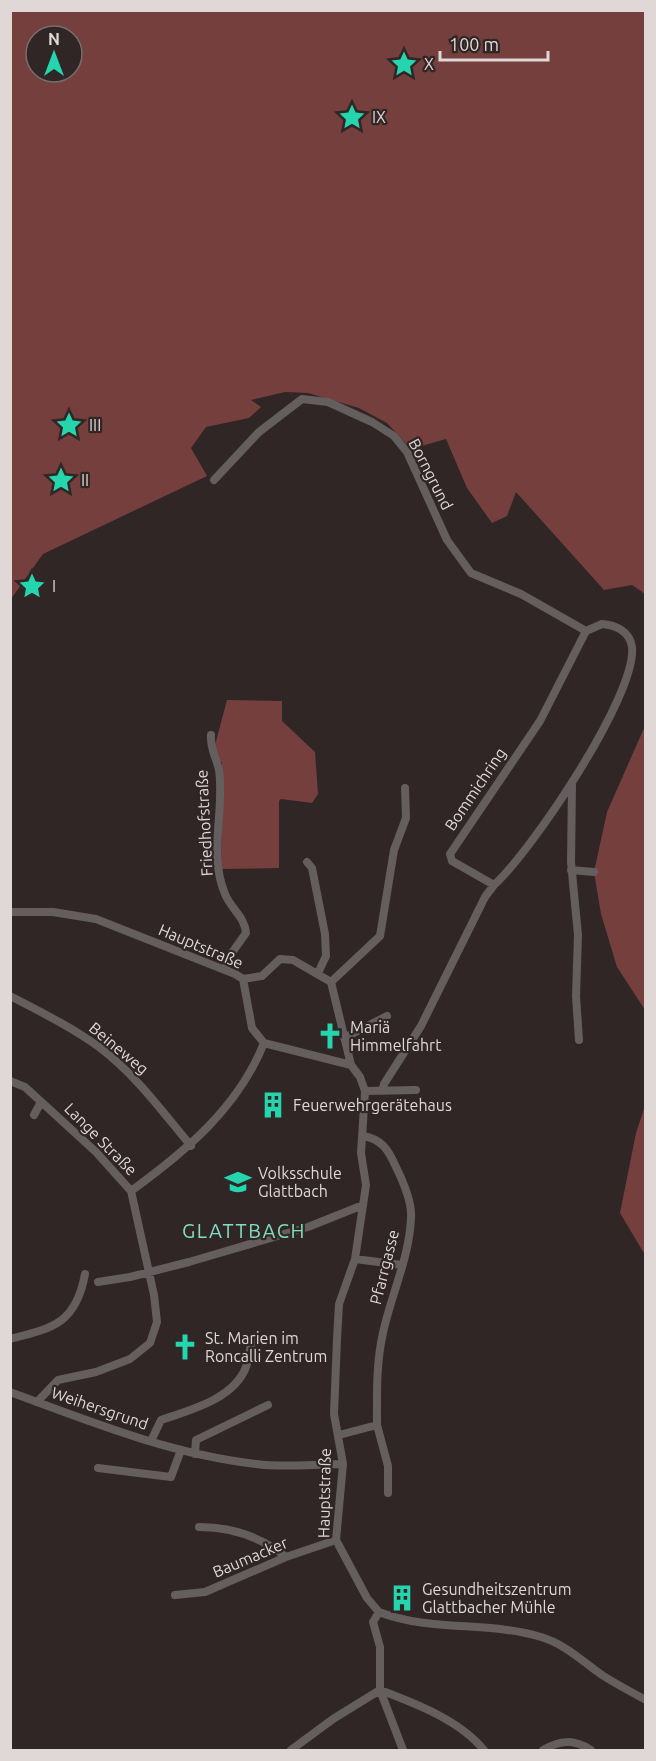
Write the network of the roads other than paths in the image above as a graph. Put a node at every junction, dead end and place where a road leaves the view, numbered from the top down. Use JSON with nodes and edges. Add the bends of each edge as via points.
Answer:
{"nodes":[{"id":1,"x":214,"y":480,"type":"dead end"},
{"id":2,"x":586,"y":630,"type":"junction"},
{"id":3,"x":211,"y":735,"type":"dead end"},
{"id":4,"x":572,"y":785,"type":"junction"},
{"id":5,"x":405,"y":788,"type":"dead end"},
{"id":6,"x":307,"y":862,"type":"dead end"},
{"id":7,"x":571,"y":870,"type":"junction"},
{"id":8,"x":594,"y":872,"type":"dead end"},
{"id":9,"x":494,"y":885,"type":"junction"},
{"id":10,"x":12,"y":910,"type":"edge"},
{"id":11,"x":225,"y":970,"type":"junction"},
{"id":12,"x":318,"y":973,"type":"junction"},
{"id":13,"x":243,"y":979,"type":"junction"},
{"id":14,"x":331,"y":982,"type":"junction"},
{"id":15,"x":10,"y":996,"type":"edge"},
{"id":16,"x":387,"y":1016,"type":"dead end"},
{"id":17,"x":344,"y":1038,"type":"junction"},
{"id":18,"x":579,"y":1040,"type":"dead end"},
{"id":19,"x":264,"y":1043,"type":"junction"},
{"id":20,"x":351,"y":1065,"type":"junction"},
{"id":21,"x":10,"y":1081,"type":"edge"},
{"id":22,"x":416,"y":1090,"type":"dead end"},
{"id":23,"x":365,"y":1091,"type":"junction"},
{"id":24,"x":382,"y":1091,"type":"junction"},
{"id":25,"x":41,"y":1102,"type":"junction"},
{"id":26,"x":34,"y":1115,"type":"dead end"},
{"id":27,"x":363,"y":1136,"type":"junction"},
{"id":28,"x":191,"y":1146,"type":"junction"},
{"id":29,"x":131,"y":1191,"type":"junction"},
{"id":30,"x":363,"y":1205,"type":"junction"},
{"id":31,"x":355,"y":1259,"type":"junction"},
{"id":32,"x":402,"y":1265,"type":"junction"},
{"id":33,"x":148,"y":1273,"type":"junction"},
{"id":34,"x":85,"y":1274,"type":"dead end"},
{"id":35,"x":98,"y":1282,"type":"dead end"},
{"id":36,"x":10,"y":1339,"type":"edge"},
{"id":37,"x":252,"y":1339,"type":"dead end"},
{"id":38,"x":10,"y":1392,"type":"edge"},
{"id":39,"x":37,"y":1402,"type":"junction"},
{"id":40,"x":268,"y":1405,"type":"dead end"},
{"id":41,"x":377,"y":1425,"type":"junction"},
{"id":42,"x":339,"y":1435,"type":"junction"},
{"id":43,"x":151,"y":1441,"type":"junction"},
{"id":44,"x":181,"y":1450,"type":"junction"},
{"id":45,"x":195,"y":1454,"type":"junction"},
{"id":46,"x":343,"y":1464,"type":"junction"},
{"id":47,"x":98,"y":1468,"type":"dead end"},
{"id":48,"x":388,"y":1493,"type":"dead end"},
{"id":49,"x":199,"y":1527,"type":"dead end"},
{"id":50,"x":336,"y":1540,"type":"junction"},
{"id":51,"x":286,"y":1557,"type":"junction"},
{"id":52,"x":175,"y":1595,"type":"dead end"},
{"id":53,"x":378,"y":1612,"type":"junction"},
{"id":54,"x":380,"y":1690,"type":"junction"},
{"id":55,"x":645,"y":1701,"type":"edge"},
{"id":56,"x":291,"y":1750,"type":"edge"},
{"id":57,"x":403,"y":1750,"type":"edge"},
{"id":58,"x":484,"y":1750,"type":"edge"},
{"id":59,"x":543,"y":1750,"type":"edge"},
{"id":60,"x":591,"y":1750,"type":"edge"}],
"edges":[{"from":1,"to":2,"type":"street","name":"Borngrund","via":[[260,432],[302,399],[328,402],[394,436],[407,452],[447,540],[471,573]]},
{"from":2,"to":4,"type":"street","via":[[611,625],[622,629],[632,646],[629,668],[609,716]]},
{"from":2,"to":9,"type":"street","name":"Bommichring","via":[[540,721],[450,854],[452,861]]},
{"from":3,"to":11,"type":"street","name":"Friedhofstraße","via":[[210,748],[219,769],[216,840],[220,874],[225,894],[246,925],[246,933]]},
{"from":4,"to":7,"type":"street"},
{"from":4,"to":9,"type":"street"},
{"from":5,"to":14,"type":"street","via":[[406,818],[394,850],[380,936]]},
{"from":6,"to":12,"type":"street","via":[[312,868],[326,934],[326,956]]},
{"from":7,"to":8,"type":"street"},
{"from":7,"to":18,"type":"street","via":[[578,934]]},
{"from":9,"to":24,"type":"street","via":[[484,897],[421,1026]]},
{"from":10,"to":11,"type":"street","name":"Hauptstraße","via":[[96,919]]},
{"from":11,"to":13,"type":"street","name":"Hauptstraße"},
{"from":12,"to":13,"type":"street","via":[[293,960],[280,959],[262,976]]},
{"from":12,"to":14,"type":"street"},
{"from":13,"to":19,"type":"street","name":"Hauptstraße","via":[[252,1028]]},
{"from":14,"to":17,"type":"street"},
{"from":15,"to":28,"type":"street","name":"Beineweg","via":[[100,1049],[141,1085]]},
{"from":16,"to":17,"type":"street"},
{"from":17,"to":20,"type":"street"},
{"from":19,"to":20,"type":"street"},
{"from":19,"to":28,"type":"street","via":[[246,1080]]},
{"from":20,"to":23,"type":"street"},
{"from":21,"to":25,"type":"street","name":"Lange Straße","via":[[25,1087]]},
{"from":22,"to":24,"type":"street"},
{"from":23,"to":24,"type":"street"},
{"from":23,"to":27,"type":"street","name":"Hauptstraße"},
{"from":25,"to":26,"type":"street","name":"Lange Straße"},
{"from":25,"to":29,"type":"street","name":"Lange Straße","via":[[96,1152]]},
{"from":27,"to":30,"type":"street","name":"Hauptstraße"},
{"from":27,"to":32,"type":"street","name":"Pfarrgasse","via":[[381,1143],[400,1176],[412,1216]]},
{"from":28,"to":29,"type":"street"},
{"from":29,"to":33,"type":"street","name":"Lange Straße"},
{"from":30,"to":31,"type":"street","name":"Hauptstraße"},
{"from":30,"to":33,"type":"street","via":[[308,1227]]},
{"from":31,"to":32,"type":"street"},
{"from":31,"to":42,"type":"street","name":"Hauptstraße","via":[[339,1305],[333,1394]]},
{"from":32,"to":41,"type":"street","name":"Pfarrgasse","via":[[382,1334],[376,1374]]},
{"from":33,"to":35,"type":"street"},
{"from":33,"to":39,"type":"street","name":"Lange Straße","via":[[157,1322],[150,1343],[130,1359],[58,1380]]},
{"from":34,"to":36,"type":"street","via":[[78,1303],[65,1319],[47,1329]]},
{"from":37,"to":43,"type":"street","via":[[245,1368],[232,1388],[198,1407],[161,1420]]},
{"from":38,"to":39,"type":"street","name":"Weihersgrund"},
{"from":39,"to":43,"type":"street","name":"Weihersgrund","via":[[109,1430]]},
{"from":40,"to":45,"type":"street","via":[[196,1440]]},
{"from":41,"to":42,"type":"street"},
{"from":41,"to":48,"type":"street","name":"Pfarrgasse","via":[[388,1466]]},
{"from":42,"to":46,"type":"street","name":"Hauptstraße"},
{"from":43,"to":44,"type":"street","name":"Weihersgrund"},
{"from":44,"to":45,"type":"street","name":"Weihersgrund"},
{"from":44,"to":47,"type":"street","via":[[171,1477]]},
{"from":45,"to":46,"type":"street","name":"Weihersgrund","via":[[258,1465]]},
{"from":46,"to":50,"type":"street","name":"Hauptstraße"},
{"from":49,"to":51,"type":"street","via":[[239,1533],[272,1546]]},
{"from":50,"to":51,"type":"street","name":"Baumacker"},
{"from":50,"to":53,"type":"street","name":"Hauptstraße"},
{"from":51,"to":52,"type":"street","name":"Baumacker","via":[[205,1592]]},
{"from":53,"to":54,"type":"street","via":[[374,1622],[380,1647]]},
{"from":53,"to":55,"type":"street","via":[[417,1623],[539,1636],[561,1644]]},
{"from":54,"to":56,"type":"street"},
{"from":54,"to":57,"type":"street"},
{"from":54,"to":58,"type":"street","via":[[422,1706],[474,1739]]},
{"from":59,"to":60,"type":"street","via":[[567,1741]]}]}
